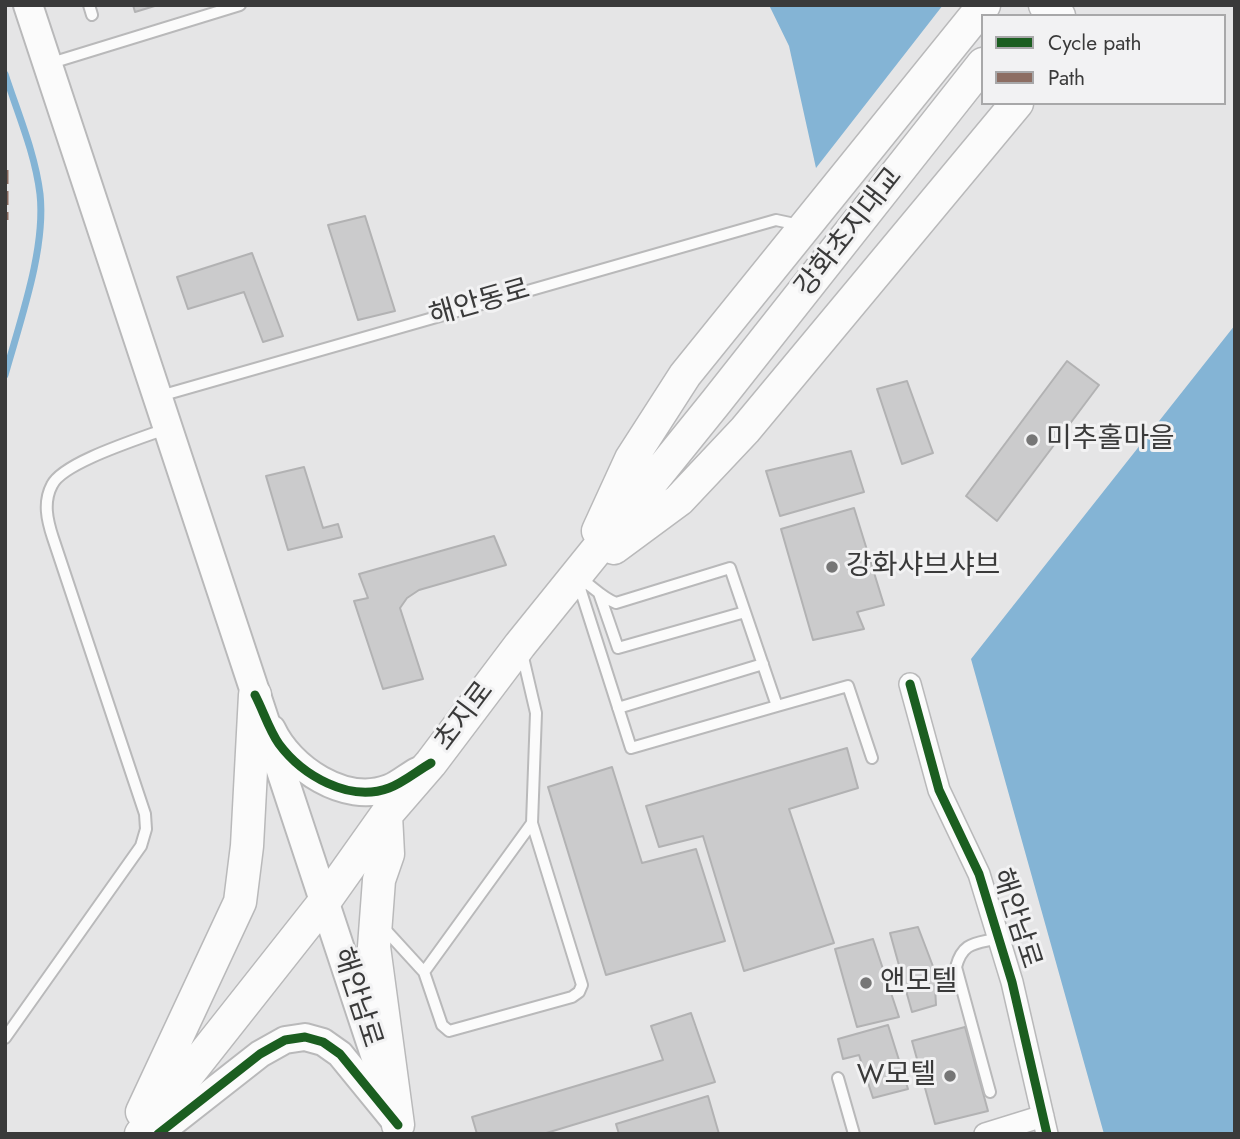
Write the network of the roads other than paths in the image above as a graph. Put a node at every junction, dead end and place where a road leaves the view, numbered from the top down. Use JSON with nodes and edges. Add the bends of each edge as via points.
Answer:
{"nodes":[{"id":1,"x":28,"y":5,"type":"edge"},
{"id":2,"x":240,"y":5,"type":"edge"},
{"id":3,"x":984,"y":5,"type":"edge"},
{"id":4,"x":48,"y":64,"type":"junction"},
{"id":5,"x":981,"y":67,"type":"edge"},
{"id":6,"x":1015,"y":105,"type":"edge"},
{"id":7,"x":802,"y":231,"type":"junction"},
{"id":8,"x":157,"y":396,"type":"junction"},
{"id":9,"x":716,"y":402,"type":"joint"},
{"id":10,"x":168,"y":428,"type":"junction"},
{"id":11,"x":588,"y":585,"type":"junction"},
{"id":12,"x":745,"y":612,"type":"junction"},
{"id":13,"x":520,"y":645,"type":"junction"},
{"id":14,"x":763,"y":664,"type":"junction"},
{"id":15,"x":910,"y":684,"type":"dead end"},
{"id":16,"x":256,"y":695,"type":"junction"},
{"id":17,"x":777,"y":706,"type":"junction"},
{"id":18,"x":618,"y":708,"type":"junction"},
{"id":19,"x":872,"y":758,"type":"dead end"},
{"id":20,"x":430,"y":763,"type":"junction"},
{"id":21,"x":386,"y":815,"type":"junction"},
{"id":22,"x":532,"y":823,"type":"junction"},
{"id":23,"x":325,"y":901,"type":"junction"},
{"id":24,"x":375,"y":918,"type":"junction"},
{"id":25,"x":999,"y":938,"type":"junction"},
{"id":26,"x":424,"y":972,"type":"junction"},
{"id":27,"x":5,"y":1038,"type":"edge"},
{"id":28,"x":838,"y":1078,"type":"dead end"},
{"id":29,"x":990,"y":1092,"type":"dead end"},
{"id":30,"x":1045,"y":1125,"type":"edge"},
{"id":31,"x":399,"y":1129,"type":"edge"},
{"id":32,"x":131,"y":1134,"type":"edge"},
{"id":33,"x":141,"y":1134,"type":"edge"},
{"id":34,"x":158,"y":1134,"type":"edge"},
{"id":35,"x":854,"y":1134,"type":"edge"},
{"id":36,"x":985,"y":1134,"type":"edge"}],
"edges":[{"from":1,"to":4,"type":"main road"},
{"from":2,"to":4,"type":"lane"},
{"from":3,"to":7,"type":"main road"},
{"from":4,"to":8,"type":"main road"},
{"from":5,"to":9,"type":"main road","name":"강화초지대교"},
{"from":6,"to":11,"type":"main road","via":[[745,430]]},
{"from":7,"to":8,"type":"lane","name":"해안동로","via":[[776,220]]},
{"from":7,"to":11,"type":"main road","via":[[685,375],[631,459]]},
{"from":8,"to":10,"type":"main road"},
{"from":9,"to":11,"type":"main road","name":"초지로"},
{"from":10,"to":16,"type":"main road"},
{"from":10,"to":27,"type":"lane","via":[[66,470],[52,483],[48,496],[49,526],[145,814],[146,829],[141,846]]},
{"from":11,"to":12,"type":"lane","via":[[616,603],[730,568]]},
{"from":11,"to":12,"type":"lane","via":[[618,648]]},
{"from":11,"to":13,"type":"main road","name":"초지로"},
{"from":11,"to":18,"type":"lane"},
{"from":12,"to":14,"type":"lane"},
{"from":13,"to":20,"type":"main road","name":"초지로"},
{"from":13,"to":22,"type":"lane","via":[[536,713]]},
{"from":14,"to":17,"type":"lane"},
{"from":14,"to":18,"type":"lane"},
{"from":15,"to":25,"type":"street","name":"해안남로","via":[[939,790],[979,874]]},
{"from":16,"to":20,"type":"street","via":[[278,742],[318,779],[374,791],[389,788]]},
{"from":16,"to":23,"type":"main road"},
{"from":16,"to":32,"type":"main road","via":[[240,902]]},
{"from":17,"to":18,"type":"lane","via":[[631,748]]},
{"from":17,"to":19,"type":"lane","via":[[848,686]]},
{"from":20,"to":21,"type":"main road","name":"초지로"},
{"from":21,"to":23,"type":"main road","name":"초지로"},
{"from":21,"to":24,"type":"main road","via":[[388,854],[379,880]]},
{"from":22,"to":26,"type":"lane"},
{"from":22,"to":26,"type":"lane","via":[[582,985],[579,992],[449,1031],[442,1026]]},
{"from":23,"to":31,"type":"main road","name":"해안남로"},
{"from":23,"to":33,"type":"main road","name":"초지로"},
{"from":24,"to":26,"type":"lane"},
{"from":24,"to":31,"type":"main road","via":[[374,947]]},
{"from":25,"to":29,"type":"lane","via":[[967,946],[957,967]]},
{"from":25,"to":30,"type":"street","name":"해안남로"},
{"from":28,"to":35,"type":"lane"},
{"from":30,"to":36,"type":"street","name":"해안남로"},
{"from":31,"to":34,"type":"street","via":[[340,1054],[305,1037],[260,1054]]}]}
